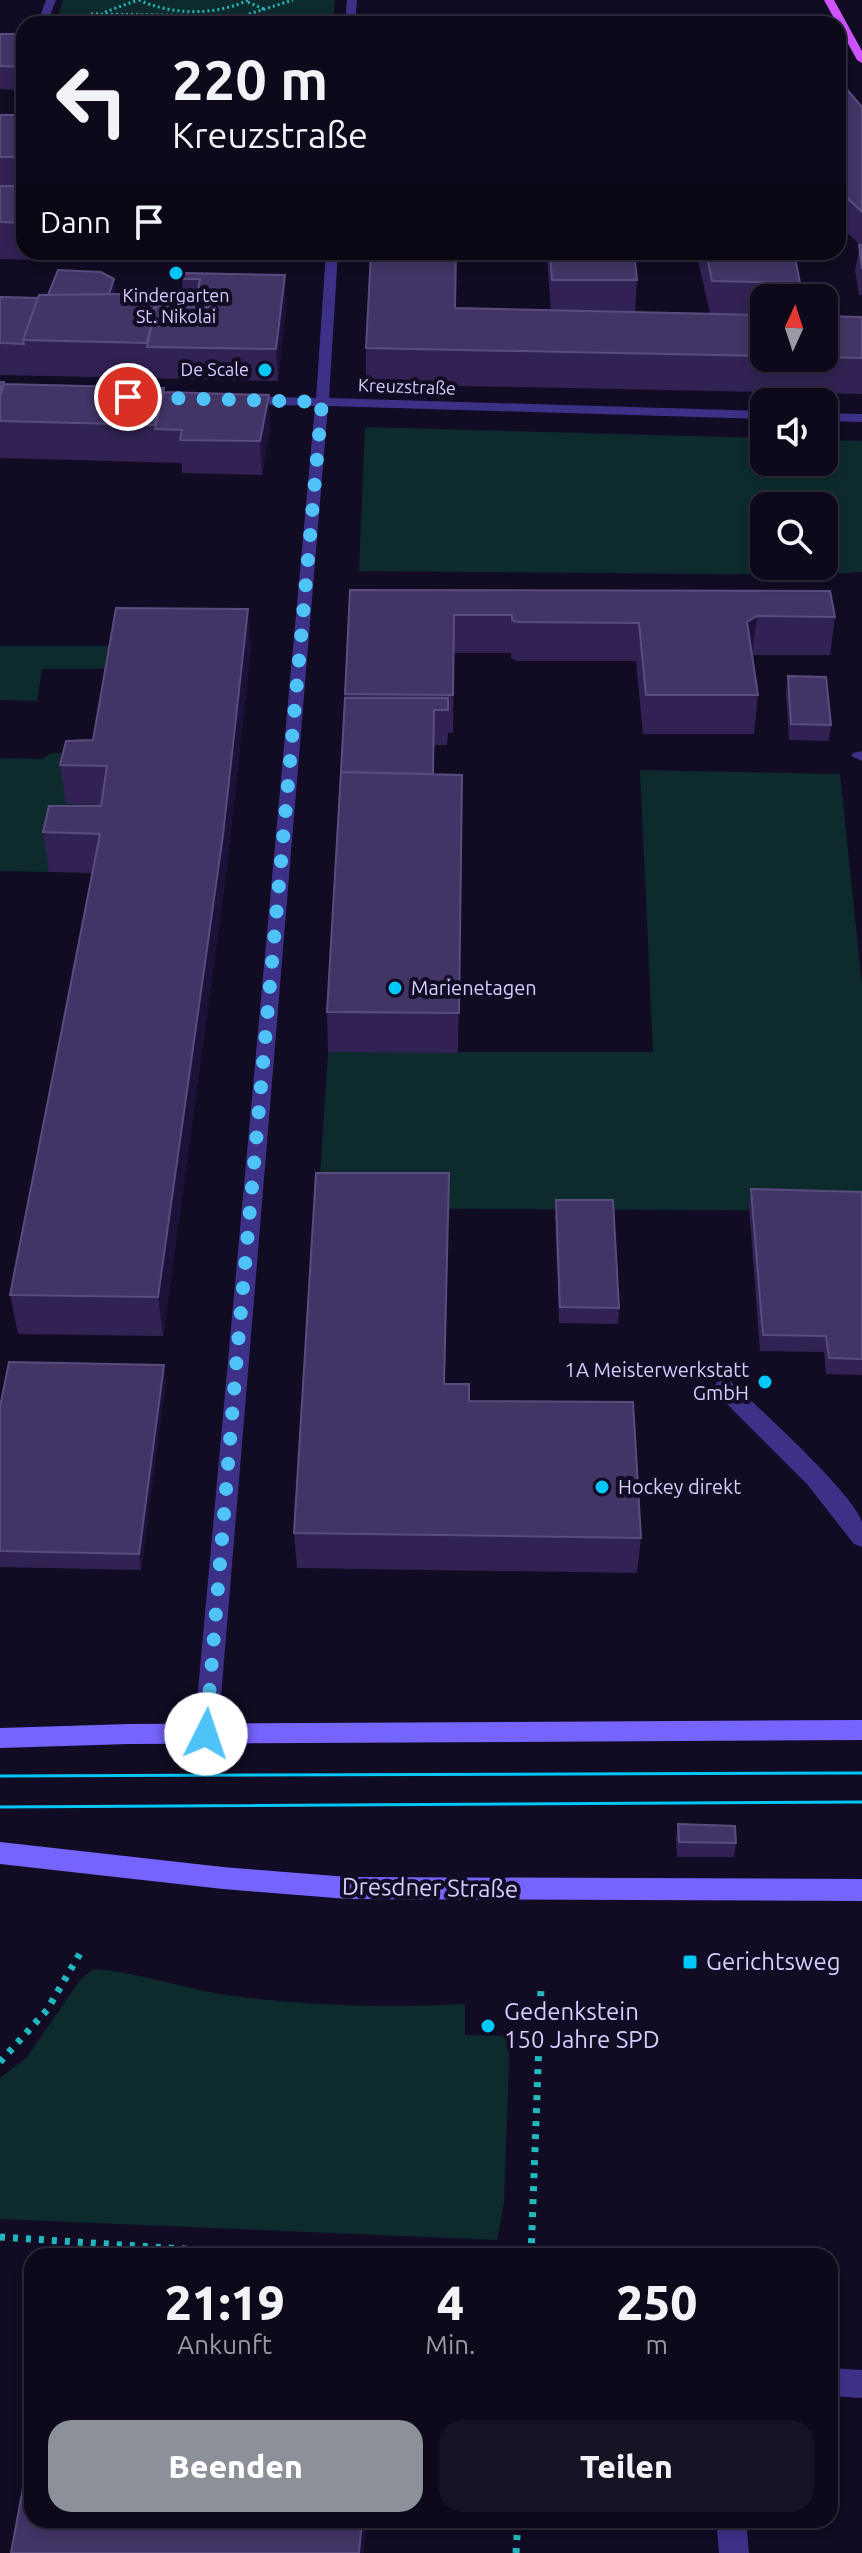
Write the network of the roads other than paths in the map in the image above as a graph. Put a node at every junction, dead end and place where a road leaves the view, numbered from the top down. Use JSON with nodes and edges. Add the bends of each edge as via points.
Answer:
{"nodes":[{"id":1,"x":846,"y":31,"type":"edge"},
{"id":2,"x":862,"y":60,"type":"edge"},
{"id":3,"x":331,"y":260,"type":"edge"},
{"id":4,"x":224,"y":400,"type":"edge"},
{"id":5,"x":322,"y":402,"type":"junction"},
{"id":6,"x":750,"y":415,"type":"edge"},
{"id":7,"x":838,"y":417,"type":"edge"},
{"id":8,"x":862,"y":418,"type":"edge"},
{"id":9,"x":724,"y":1388,"type":"dead end"},
{"id":10,"x":862,"y":1538,"type":"edge"},
{"id":11,"x":862,"y":1730,"type":"edge"},
{"id":12,"x":206,"y":1734,"type":"junction"},
{"id":13,"x":0,"y":1738,"type":"edge"},
{"id":14,"x":0,"y":1853,"type":"edge"},
{"id":15,"x":862,"y":1890,"type":"edge"},
{"id":16,"x":838,"y":2382,"type":"edge"},
{"id":17,"x":862,"y":2384,"type":"edge"},
{"id":18,"x":732,"y":2528,"type":"edge"},
{"id":19,"x":734,"y":2553,"type":"edge"}],
"edges":[{"from":1,"to":2,"type":"main road"},
{"from":3,"to":5,"type":"street"},
{"from":4,"to":5,"type":"street","name":"Kreuzstraße"},
{"from":5,"to":6,"type":"street","name":"Kreuzstraße"},
{"from":5,"to":12,"type":"street"},
{"from":7,"to":8,"type":"street"},
{"from":9,"to":10,"type":"street","via":[[792,1453]]},
{"from":11,"to":12,"type":"main road"},
{"from":12,"to":13,"type":"main road"},
{"from":14,"to":15,"type":"main road","name":"Dresdner Straße","via":[[348,1888]]},
{"from":16,"to":17,"type":"street"},
{"from":18,"to":19,"type":"street"}]}
